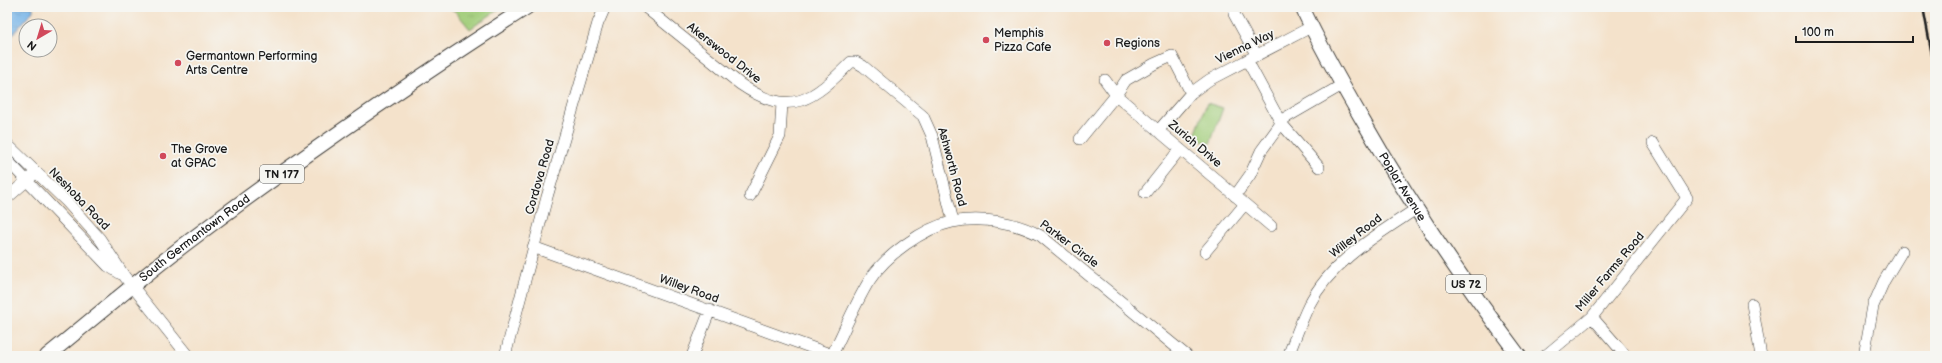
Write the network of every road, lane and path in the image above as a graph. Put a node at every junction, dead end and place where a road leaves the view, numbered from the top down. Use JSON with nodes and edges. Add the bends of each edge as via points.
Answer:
{"nodes":[{"id":1,"x":527,"y":7,"type":"edge"},
{"id":2,"x":605,"y":7,"type":"edge"},
{"id":3,"x":645,"y":7,"type":"edge"},
{"id":4,"x":1302,"y":7,"type":"edge"},
{"id":5,"x":1234,"y":14,"type":"dead end"},
{"id":6,"x":1311,"y":27,"type":"junction"},
{"id":7,"x":1252,"y":58,"type":"junction"},
{"id":8,"x":851,"y":62,"type":"joint"},
{"id":9,"x":1105,"y":80,"type":"dead end"},
{"id":10,"x":1342,"y":85,"type":"junction"},
{"id":11,"x":1191,"y":93,"type":"junction"},
{"id":12,"x":1116,"y":95,"type":"junction"},
{"id":13,"x":782,"y":103,"type":"junction"},
{"id":14,"x":1281,"y":123,"type":"junction"},
{"id":15,"x":1158,"y":131,"type":"junction"},
{"id":16,"x":1080,"y":139,"type":"dead end"},
{"id":17,"x":7,"y":144,"type":"edge"},
{"id":18,"x":1653,"y":144,"type":"dead end"},
{"id":19,"x":1180,"y":149,"type":"junction"},
{"id":20,"x":7,"y":160,"type":"edge"},
{"id":21,"x":1319,"y":167,"type":"dead end"},
{"id":22,"x":31,"y":176,"type":"junction"},
{"id":23,"x":1145,"y":193,"type":"dead end"},
{"id":24,"x":750,"y":196,"type":"dead end"},
{"id":25,"x":1236,"y":196,"type":"junction"},
{"id":26,"x":7,"y":198,"type":"edge"},
{"id":27,"x":1245,"y":204,"type":"junction"},
{"id":28,"x":1416,"y":209,"type":"junction"},
{"id":29,"x":953,"y":221,"type":"junction"},
{"id":30,"x":1271,"y":226,"type":"dead end"},
{"id":31,"x":534,"y":247,"type":"junction"},
{"id":32,"x":1902,"y":251,"type":"dead end"},
{"id":33,"x":1205,"y":252,"type":"dead end"},
{"id":34,"x":129,"y":282,"type":"junction"},
{"id":35,"x":1752,"y":304,"type":"dead end"},
{"id":36,"x":710,"y":310,"type":"junction"},
{"id":37,"x":1592,"y":317,"type":"junction"},
{"id":38,"x":48,"y":356,"type":"edge"},
{"id":39,"x":188,"y":356,"type":"edge"},
{"id":40,"x":505,"y":356,"type":"edge"},
{"id":41,"x":692,"y":356,"type":"edge"},
{"id":42,"x":834,"y":356,"type":"edge"},
{"id":43,"x":1187,"y":356,"type":"edge"},
{"id":44,"x":1288,"y":356,"type":"edge"},
{"id":45,"x":1520,"y":356,"type":"edge"},
{"id":46,"x":1545,"y":356,"type":"edge"},
{"id":47,"x":1626,"y":356,"type":"edge"},
{"id":48,"x":1761,"y":356,"type":"edge"},
{"id":49,"x":1864,"y":356,"type":"edge"}],
"edges":[{"from":1,"to":34,"type":"main road","name":"South Germantown Road","number":"TN 177","via":[[415,79]]},
{"from":2,"to":31,"type":"street","name":"Cordova Road","via":[[598,23]]},
{"from":3,"to":13,"type":"street","name":"Akerswood Drive","via":[[740,84],[756,95]]},
{"from":4,"to":6,"type":"main road","name":"Poplar Avenue","number":"US 72"},
{"from":5,"to":7,"type":"street"},
{"from":6,"to":7,"type":"street","name":"Vienna Way"},
{"from":6,"to":10,"type":"main road","name":"Poplar Avenue","number":"US 72"},
{"from":7,"to":11,"type":"street","name":"Vienna Way","via":[[1221,73]]},
{"from":7,"to":14,"type":"street"},
{"from":8,"to":13,"type":"street","name":"Akerswood Drive","via":[[818,93],[800,101]]},
{"from":8,"to":29,"type":"street","name":"Ashworth Road","via":[[864,66],[923,116],[932,136]]},
{"from":9,"to":12,"type":"street","name":"Zurich Drive"},
{"from":10,"to":14,"type":"street","via":[[1294,112]]},
{"from":10,"to":28,"type":"main road","name":"Poplar Avenue","number":"US 72"},
{"from":11,"to":12,"type":"street","via":[[1172,56],[1126,80]]},
{"from":11,"to":15,"type":"street","name":"Vienna Way"},
{"from":12,"to":15,"type":"street","name":"Zurich Drive"},
{"from":12,"to":16,"type":"street"},
{"from":13,"to":24,"type":"street","via":[[780,136]]},
{"from":14,"to":21,"type":"street"},
{"from":14,"to":25,"type":"street","via":[[1260,151],[1250,175]]},
{"from":15,"to":19,"type":"street","name":"Zurich Drive"},
{"from":17,"to":22,"type":"street","name":"Neshoba Road"},
{"from":18,"to":37,"type":"street","name":"Miller Farms Road","via":[[1687,198]]},
{"from":19,"to":23,"type":"street"},
{"from":19,"to":25,"type":"street","name":"Zurich Drive"},
{"from":20,"to":22,"type":"street","name":"Neshoba Road"},
{"from":22,"to":26,"type":"street"},
{"from":22,"to":34,"type":"street","name":"Neshoba Road","via":[[68,203],[100,239]]},
{"from":25,"to":27,"type":"street","name":"Zurich Drive"},
{"from":27,"to":30,"type":"street","name":"Zurich Drive"},
{"from":27,"to":33,"type":"street"},
{"from":28,"to":44,"type":"street","name":"Willey Road","via":[[1376,235],[1334,269],[1309,304]]},
{"from":28,"to":45,"type":"main road","name":"Poplar Avenue","number":"US 72","via":[[1471,291]]},
{"from":29,"to":42,"type":"street","name":"Parker Circle","via":[[942,224],[907,243],[885,262],[869,281]]},
{"from":29,"to":43,"type":"street","name":"Parker Circle","via":[[990,221],[1025,229],[1041,236]]},
{"from":31,"to":36,"type":"street","name":"Willey Road"},
{"from":31,"to":40,"type":"street","name":"Cordova Road"},
{"from":32,"to":49,"type":"street","via":[[1873,306]]},
{"from":34,"to":38,"type":"main road","name":"South Germantown Road","number":"TN 177"},
{"from":34,"to":39,"type":"street","name":"Neshoba Road"},
{"from":35,"to":48,"type":"street"},
{"from":36,"to":41,"type":"street"},
{"from":36,"to":42,"type":"street","name":"Willey Road"},
{"from":37,"to":46,"type":"street","name":"Miller Farms Road"},
{"from":37,"to":47,"type":"street"}]}
